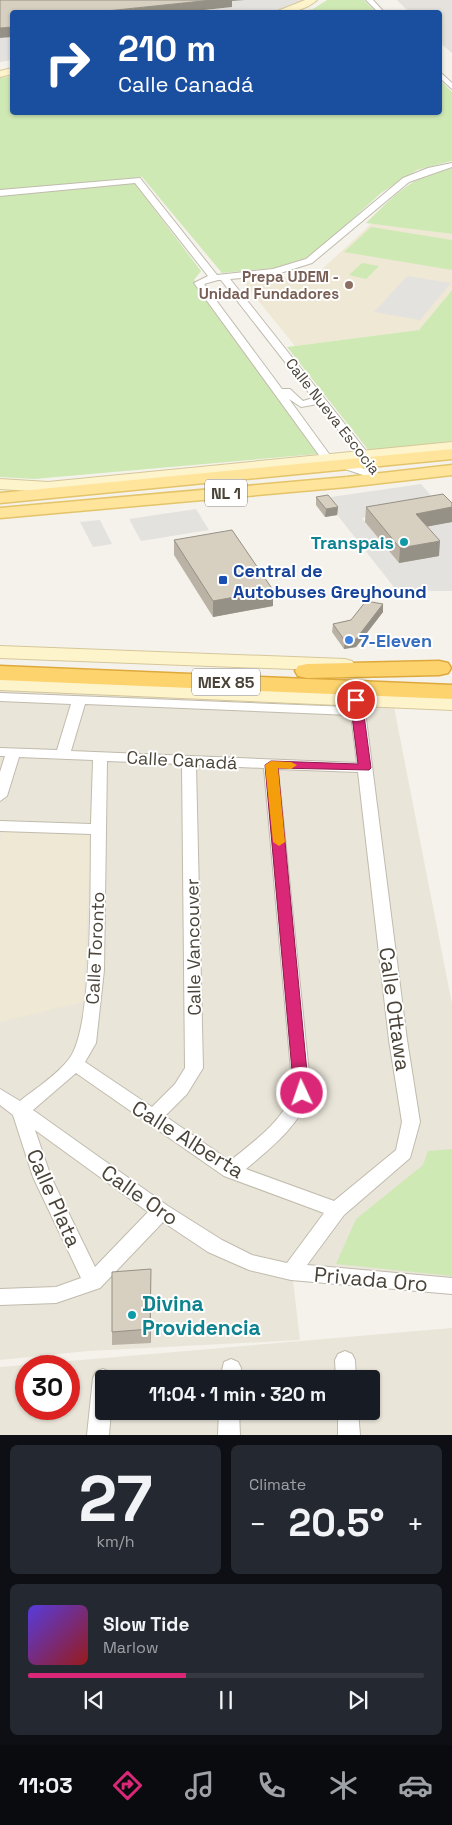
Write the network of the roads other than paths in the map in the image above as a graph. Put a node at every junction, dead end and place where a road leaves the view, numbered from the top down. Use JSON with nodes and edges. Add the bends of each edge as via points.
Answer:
{"nodes":[{"id":1,"x":312,"y":0,"type":"edge"},
{"id":2,"x":369,"y":0,"type":"edge"},
{"id":3,"x":287,"y":10,"type":"edge"},
{"id":4,"x":379,"y":10,"type":"edge"},
{"id":5,"x":442,"y":76,"type":"edge"},
{"id":6,"x":452,"y":87,"type":"edge"},
{"id":7,"x":452,"y":165,"type":"edge"},
{"id":8,"x":0,"y":193,"type":"edge"},
{"id":9,"x":220,"y":278,"type":"junction"},
{"id":10,"x":270,"y":382,"type":"junction"},
{"id":11,"x":319,"y":399,"type":"junction"},
{"id":12,"x":452,"y":447,"type":"edge"},
{"id":13,"x":452,"y":454,"type":"edge"},
{"id":14,"x":328,"y":460,"type":"junction"},
{"id":15,"x":367,"y":460,"type":"junction"},
{"id":16,"x":265,"y":466,"type":"junction"},
{"id":17,"x":345,"y":466,"type":"junction"},
{"id":18,"x":298,"y":470,"type":"junction"},
{"id":19,"x":452,"y":470,"type":"edge"},
{"id":20,"x":381,"y":478,"type":"junction"},
{"id":21,"x":2,"y":490,"type":"edge"},
{"id":22,"x":0,"y":514,"type":"edge"},
{"id":23,"x":0,"y":652,"type":"edge"},
{"id":24,"x":0,"y":663,"type":"edge"},
{"id":25,"x":0,"y":673,"type":"edge"},
{"id":26,"x":448,"y":673,"type":"edge"},
{"id":27,"x":0,"y":684,"type":"edge"},
{"id":28,"x":452,"y":692,"type":"edge"},
{"id":29,"x":146,"y":696,"type":"junction"},
{"id":30,"x":0,"y":697,"type":"edge"},
{"id":31,"x":79,"y":700,"type":"junction"},
{"id":32,"x":452,"y":704,"type":"edge"},
{"id":33,"x":357,"y":705,"type":"junction"},
{"id":34,"x":6,"y":752,"type":"edge"},
{"id":35,"x":63,"y":755,"type":"junction"},
{"id":36,"x":100,"y":757,"type":"junction"},
{"id":37,"x":189,"y":761,"type":"junction"},
{"id":38,"x":271,"y":765,"type":"junction"},
{"id":39,"x":365,"y":768,"type":"junction"},
{"id":40,"x":0,"y":796,"type":"edge"},
{"id":41,"x":0,"y":826,"type":"edge"},
{"id":42,"x":99,"y":830,"type":"junction"},
{"id":43,"x":75,"y":1064,"type":"junction"},
{"id":44,"x":0,"y":1096,"type":"edge"},
{"id":45,"x":21,"y":1111,"type":"junction"},
{"id":46,"x":152,"y":1118,"type":"junction"},
{"id":47,"x":231,"y":1171,"type":"junction"},
{"id":48,"x":337,"y":1210,"type":"junction"},
{"id":49,"x":161,"y":1211,"type":"junction"},
{"id":50,"x":291,"y":1272,"type":"junction"},
{"id":51,"x":93,"y":1282,"type":"junction"},
{"id":52,"x":452,"y":1286,"type":"edge"},
{"id":53,"x":0,"y":1297,"type":"edge"},
{"id":54,"x":99,"y":1420,"type":"edge"},
{"id":55,"x":229,"y":1420,"type":"edge"},
{"id":56,"x":348,"y":1420,"type":"edge"},
{"id":57,"x":98,"y":1435,"type":"edge"},
{"id":58,"x":228,"y":1435,"type":"edge"},
{"id":59,"x":349,"y":1435,"type":"edge"}],
"edges":[{"from":1,"to":3,"type":"street"},
{"from":2,"to":4,"type":"street"},
{"from":5,"to":6,"type":"street"},
{"from":7,"to":9,"type":"street","via":[[406,180],[309,261],[274,272]]},
{"from":8,"to":9,"type":"street","name":"Calle Nueva Escocia","via":[[137,180]]},
{"from":9,"to":10,"type":"street","name":"Calle Nueva Escocia","via":[[200,282],[200,286]]},
{"from":9,"to":11,"type":"street","name":"Calle Nueva Escocia"},
{"from":10,"to":11,"type":"street","via":[[284,389],[297,403],[312,404]]},
{"from":10,"to":14,"type":"street","name":"Calle Nueva Escocia"},
{"from":11,"to":15,"type":"street","name":"Calle Nueva Escocia"},
{"from":12,"to":15,"type":"street","number":"NL 1"},
{"from":13,"to":15,"type":"main road","number":"NL 1"},
{"from":14,"to":15,"type":"street","number":"NL 1"},
{"from":14,"to":16,"type":"street","number":"NL 1"},
{"from":14,"to":17,"type":"street","name":"Calle Nueva Escocia"},
{"from":15,"to":17,"type":"main road","number":"NL 1"},
{"from":15,"to":20,"type":"street","name":"Calle Nueva Escocia"},
{"from":16,"to":18,"type":"main road"},
{"from":16,"to":21,"type":"street","number":"NL 1"},
{"from":17,"to":18,"type":"main road","number":"NL 1"},
{"from":17,"to":20,"type":"street","name":"Calle Nueva Escocia"},
{"from":18,"to":21,"type":"main road","number":"NL 1"},
{"from":19,"to":20,"type":"main road","number":"NL 1"},
{"from":20,"to":22,"type":"main road","number":"NL 1"},
{"from":23,"to":26,"type":"street"},
{"from":24,"to":26,"type":"highway","number":"MEX 85","via":[[272,674]]},
{"from":25,"to":28,"type":"highway","number":"MEX 85"},
{"from":27,"to":29,"type":"street"},
{"from":29,"to":31,"type":"street"},
{"from":29,"to":33,"type":"street"},
{"from":30,"to":31,"type":"street"},
{"from":31,"to":35,"type":"street"},
{"from":32,"to":33,"type":"street"},
{"from":33,"to":39,"type":"street","name":"Calle Ottawa"},
{"from":34,"to":35,"type":"street","name":"Calle Canadá"},
{"from":34,"to":40,"type":"street"},
{"from":35,"to":36,"type":"street","name":"Calle Canadá"},
{"from":36,"to":37,"type":"street","name":"Calle Canadá"},
{"from":36,"to":42,"type":"street","name":"Calle Toronto"},
{"from":37,"to":38,"type":"street","name":"Calle Canadá"},
{"from":37,"to":46,"type":"street","name":"Calle Vancouver","via":[[194,1068],[181,1089]]},
{"from":38,"to":39,"type":"street","name":"Calle Canadá"},
{"from":38,"to":47,"type":"street","via":[[302,1093],[290,1118]]},
{"from":39,"to":48,"type":"street","name":"Calle Ottawa","via":[[411,1122],[404,1153]]},
{"from":41,"to":42,"type":"street"},
{"from":42,"to":43,"type":"street","name":"Calle Toronto","via":[[93,1002],[87,1044]]},
{"from":43,"to":45,"type":"street","name":"Calle Toronto"},
{"from":43,"to":46,"type":"street","name":"Calle Alberta"},
{"from":44,"to":45,"type":"street","name":"Calle Oro"},
{"from":45,"to":49,"type":"street","name":"Calle Oro"},
{"from":45,"to":51,"type":"street","name":"Calle Plata","via":[[38,1169]]},
{"from":46,"to":47,"type":"street","name":"Calle Alberta"},
{"from":47,"to":48,"type":"street","name":"Calle Alberta"},
{"from":48,"to":50,"type":"street","name":"Calle Ottawa"},
{"from":49,"to":50,"type":"street","name":"Calle Oro","via":[[231,1254]]},
{"from":49,"to":51,"type":"street"},
{"from":50,"to":52,"type":"street","name":"Privada Oro"},
{"from":51,"to":53,"type":"street","via":[[56,1295]]},
{"from":54,"to":57,"type":"street"},
{"from":55,"to":58,"type":"street"},
{"from":56,"to":59,"type":"street"}]}
